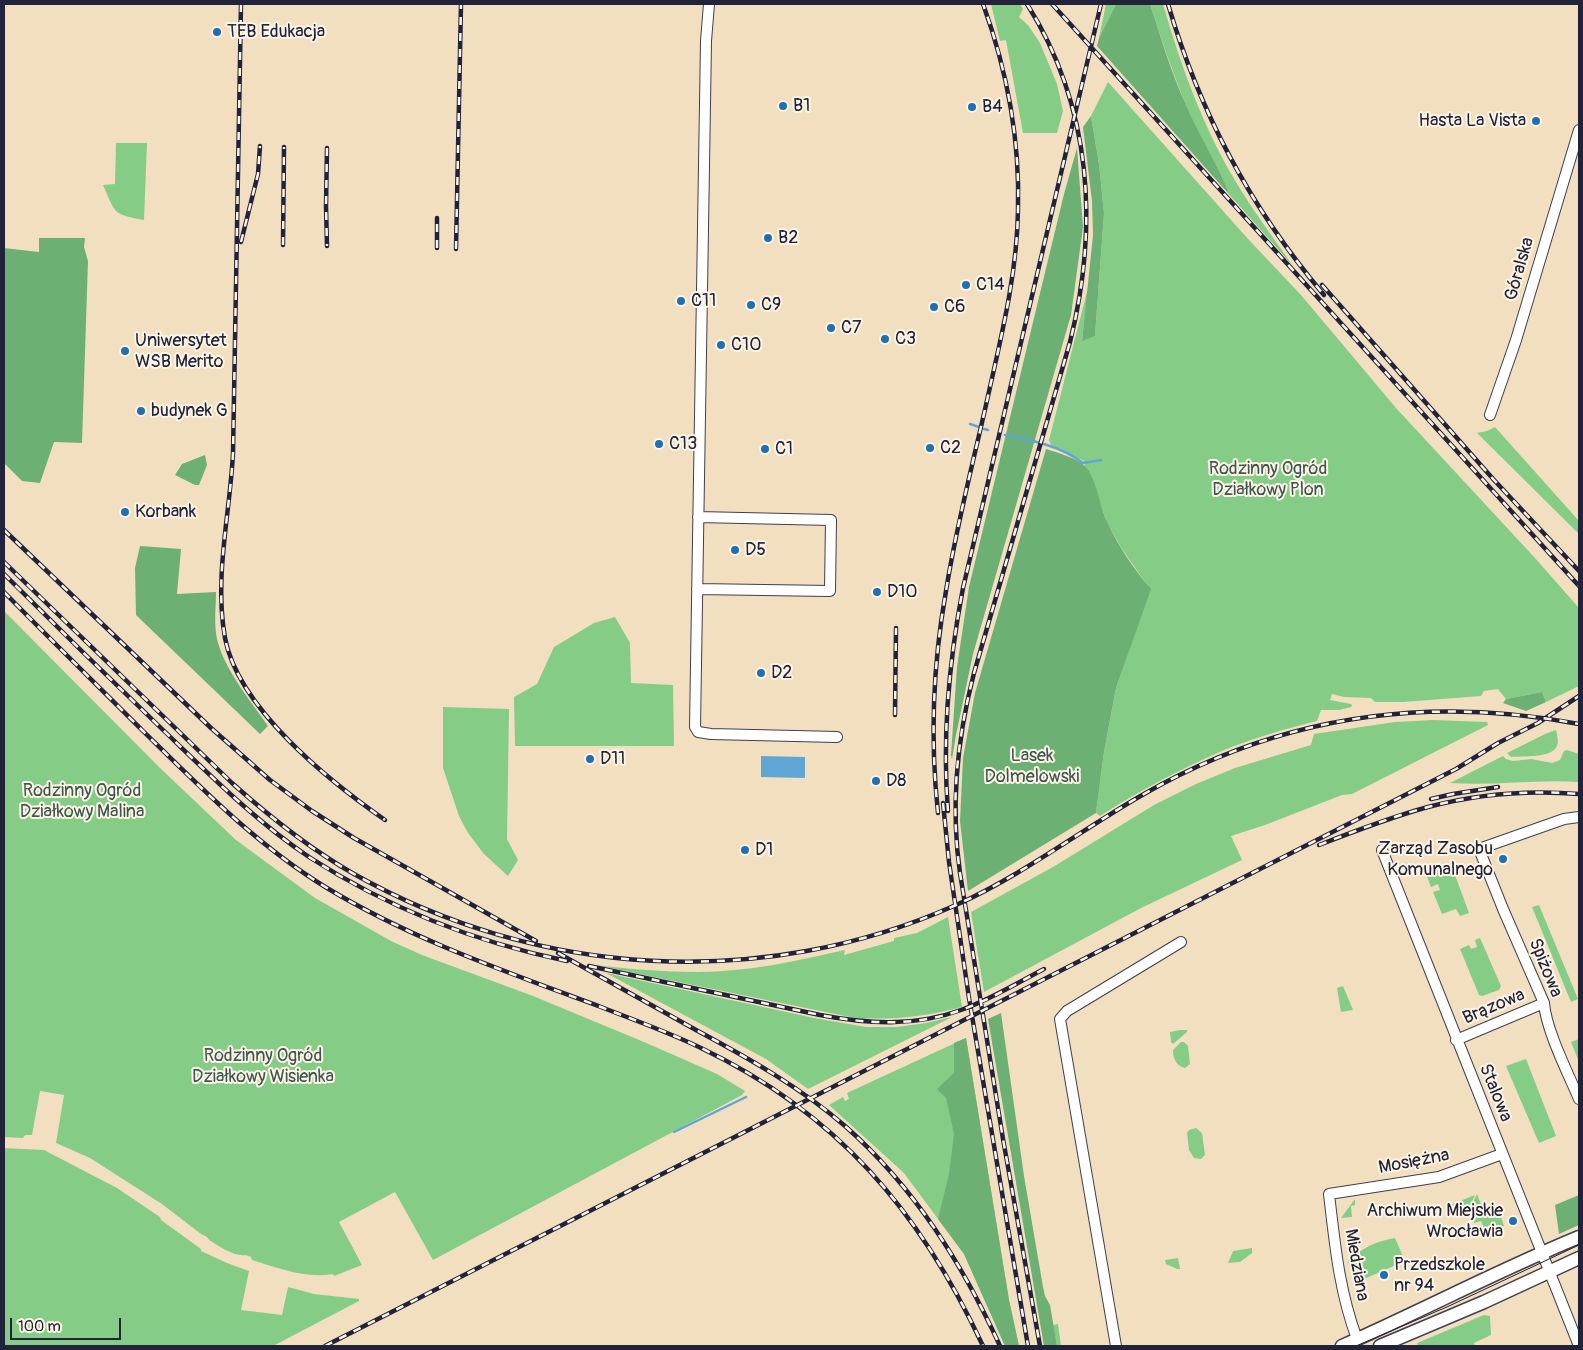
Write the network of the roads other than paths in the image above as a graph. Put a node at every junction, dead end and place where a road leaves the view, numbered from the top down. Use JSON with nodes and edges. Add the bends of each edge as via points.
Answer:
{"nodes":[{"id":1,"x":709,"y":4,"type":"edge"},
{"id":2,"x":1579,"y":130,"type":"edge"},
{"id":3,"x":1490,"y":416,"type":"dead end"},
{"id":4,"x":698,"y":516,"type":"junction"},
{"id":5,"x":697,"y":589,"type":"junction"},
{"id":6,"x":837,"y":737,"type":"dead end"},
{"id":7,"x":1579,"y":817,"type":"edge"},
{"id":8,"x":1382,"y":850,"type":"dead end"},
{"id":9,"x":1181,"y":942,"type":"dead end"},
{"id":10,"x":1544,"y":1003,"type":"junction"},
{"id":11,"x":1456,"y":1040,"type":"junction"},
{"id":12,"x":1579,"y":1099,"type":"edge"},
{"id":13,"x":1502,"y":1154,"type":"junction"},
{"id":14,"x":1329,"y":1194,"type":"joint"},
{"id":15,"x":1579,"y":1237,"type":"edge"},
{"id":16,"x":1542,"y":1252,"type":"junction"},
{"id":17,"x":1579,"y":1258,"type":"edge"},
{"id":18,"x":1550,"y":1272,"type":"junction"},
{"id":19,"x":1357,"y":1339,"type":"junction"},
{"id":20,"x":1116,"y":1346,"type":"edge"},
{"id":21,"x":1342,"y":1346,"type":"edge"},
{"id":22,"x":1380,"y":1346,"type":"edge"},
{"id":23,"x":1579,"y":1346,"type":"edge"}],
"edges":[{"from":1,"to":4,"type":"street"},
{"from":2,"to":3,"type":"street","name":"Góralska"},
{"from":4,"to":5,"type":"street"},
{"from":4,"to":5,"type":"street","via":[[831,520],[831,557],[830,591]]},
{"from":5,"to":6,"type":"street","via":[[695,727],[698,732]]},
{"from":7,"to":10,"type":"street","name":"Spiżowa","via":[[1564,819],[1479,849]]},
{"from":8,"to":11,"type":"street","name":"Stalowa"},
{"from":9,"to":20,"type":"street","via":[[1067,1011],[1060,1019]]},
{"from":10,"to":11,"type":"street","name":"Brązowa"},
{"from":10,"to":12,"type":"street","name":"Spiżowa","via":[[1550,1030]]},
{"from":11,"to":13,"type":"street","name":"Stalowa"},
{"from":13,"to":14,"type":"street","name":"Mosiężna","via":[[1439,1177]]},
{"from":13,"to":16,"type":"street","name":"Stalowa"},
{"from":14,"to":19,"type":"street","name":"Miedziana","via":[[1337,1264]]},
{"from":15,"to":16,"type":"main road"},
{"from":16,"to":18,"type":"street","name":"Stalowa"},
{"from":16,"to":19,"type":"main road"},
{"from":17,"to":18,"type":"main road"},
{"from":18,"to":22,"type":"main road"},
{"from":18,"to":23,"type":"street","name":"Stalowa"},
{"from":19,"to":21,"type":"main road"}]}
